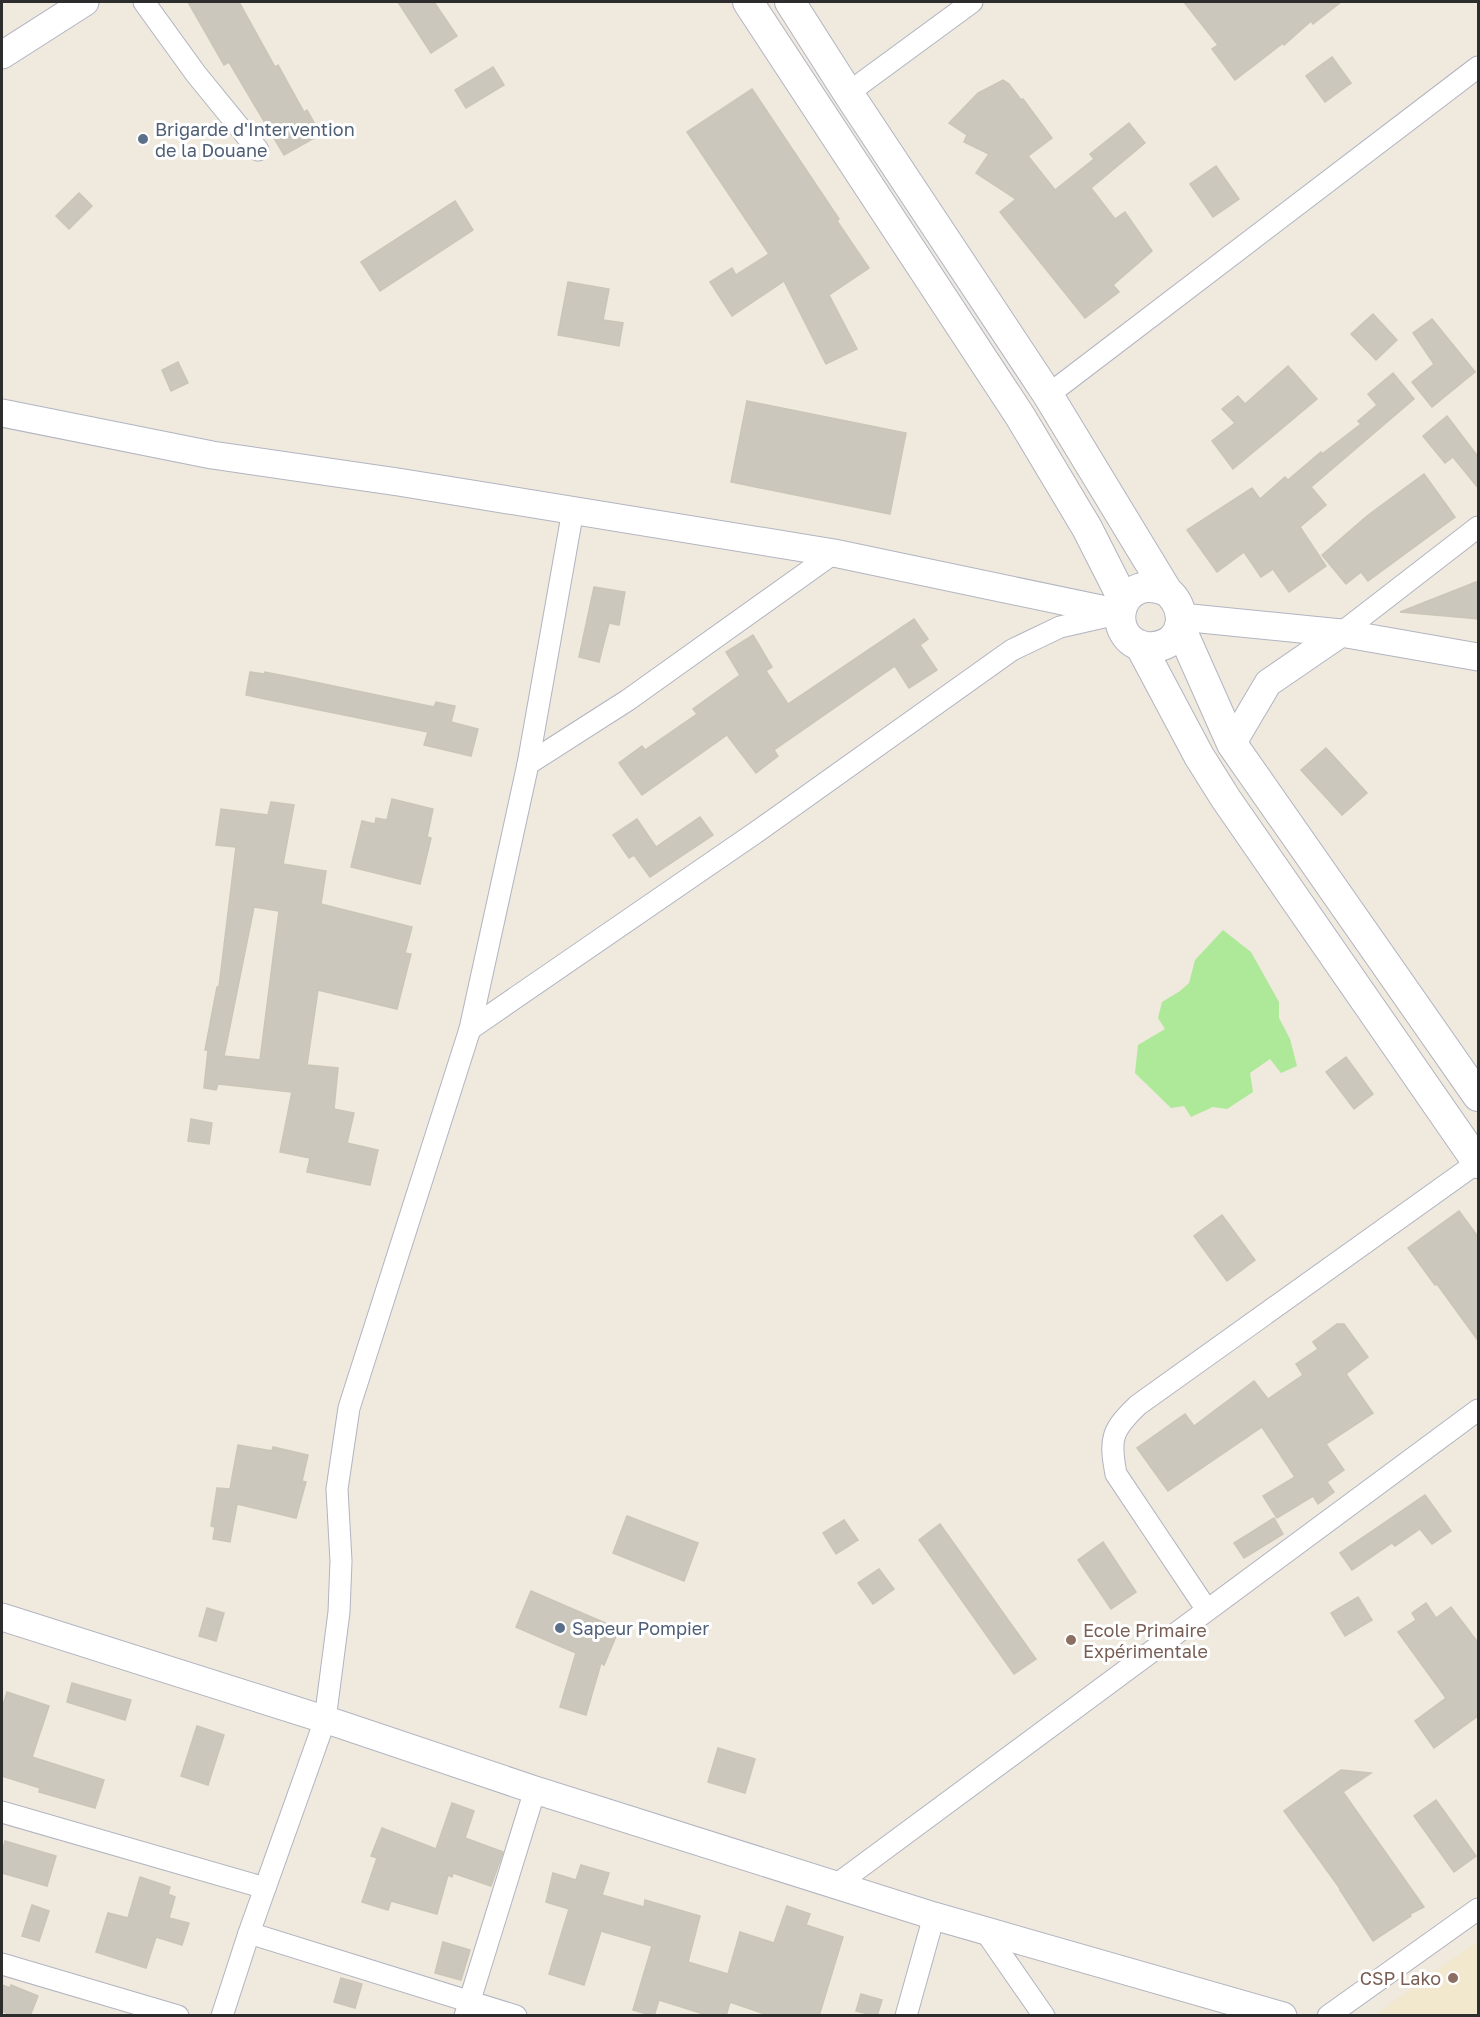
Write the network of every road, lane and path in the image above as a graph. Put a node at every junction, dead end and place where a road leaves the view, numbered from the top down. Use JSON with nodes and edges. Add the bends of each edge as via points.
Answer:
{"nodes":[{"id":1,"x":85,"y":2,"type":"edge"},
{"id":2,"x":144,"y":2,"type":"edge"},
{"id":3,"x":748,"y":2,"type":"edge"},
{"id":4,"x":790,"y":2,"type":"edge"},
{"id":5,"x":972,"y":2,"type":"edge"},
{"id":6,"x":2,"y":55,"type":"edge"},
{"id":7,"x":1479,"y":67,"type":"edge"},
{"id":8,"x":848,"y":93,"type":"junction"},
{"id":9,"x":258,"y":150,"type":"dead end"},
{"id":10,"x":1048,"y":395,"type":"junction"},
{"id":11,"x":2,"y":414,"type":"edge"},
{"id":12,"x":573,"y":510,"type":"junction"},
{"id":13,"x":1479,"y":527,"type":"edge"},
{"id":14,"x":834,"y":553,"type":"junction"},
{"id":15,"x":1167,"y":591,"type":"junction"},
{"id":16,"x":1122,"y":607,"type":"junction"},
{"id":17,"x":1181,"y":622,"type":"junction"},
{"id":18,"x":1341,"y":633,"type":"junction"},
{"id":19,"x":1142,"y":646,"type":"junction"},
{"id":20,"x":1479,"y":657,"type":"edge"},
{"id":21,"x":1232,"y":744,"type":"junction"},
{"id":22,"x":528,"y":764,"type":"junction"},
{"id":23,"x":470,"y":1029,"type":"junction"},
{"id":24,"x":1479,"y":1096,"type":"edge"},
{"id":25,"x":1478,"y":1162,"type":"edge"},
{"id":26,"x":1479,"y":1410,"type":"edge"},
{"id":27,"x":1207,"y":1610,"type":"junction"},
{"id":28,"x":2,"y":1617,"type":"edge"},
{"id":29,"x":325,"y":1720,"type":"junction"},
{"id":30,"x":535,"y":1790,"type":"junction"},
{"id":31,"x":2,"y":1812,"type":"edge"},
{"id":32,"x":837,"y":1885,"type":"junction"},
{"id":33,"x":265,"y":1888,"type":"junction"},
{"id":34,"x":1479,"y":1909,"type":"edge"},
{"id":35,"x":934,"y":1916,"type":"junction"},
{"id":36,"x":985,"y":1931,"type":"junction"},
{"id":37,"x":249,"y":1933,"type":"junction"},
{"id":38,"x":2,"y":1964,"type":"edge"},
{"id":39,"x":467,"y":2008,"type":"edge"},
{"id":40,"x":178,"y":2016,"type":"edge"},
{"id":41,"x":222,"y":2016,"type":"edge"},
{"id":42,"x":516,"y":2016,"type":"edge"},
{"id":43,"x":906,"y":2016,"type":"edge"},
{"id":44,"x":1044,"y":2016,"type":"edge"},
{"id":45,"x":1283,"y":2016,"type":"edge"},
{"id":46,"x":1328,"y":2016,"type":"edge"}],
"edges":[{"from":1,"to":6,"type":"street"},
{"from":2,"to":9,"type":"street"},
{"from":3,"to":16,"type":"main road","via":[[1020,416],[1088,528]]},
{"from":4,"to":8,"type":"main road"},
{"from":5,"to":8,"type":"street"},
{"from":7,"to":10,"type":"street"},
{"from":8,"to":10,"type":"main road"},
{"from":10,"to":15,"type":"main road"},
{"from":11,"to":12,"type":"street","via":[[212,455]]},
{"from":12,"to":14,"type":"street"},
{"from":12,"to":22,"type":"street"},
{"from":13,"to":18,"type":"street"},
{"from":14,"to":16,"type":"street"},
{"from":14,"to":22,"type":"street","via":[[628,700]]},
{"from":15,"to":16,"type":"main road","via":[[1143,586],[1132,592]]},
{"from":15,"to":17,"type":"main road","via":[[1180,606]]},
{"from":16,"to":19,"type":"main road","via":[[1120,624],[1125,634]]},
{"from":16,"to":23,"type":"street","via":[[1060,627],[1012,650],[756,833]]},
{"from":17,"to":18,"type":"street"},
{"from":17,"to":19,"type":"main road","via":[[1168,642],[1151,648]]},
{"from":17,"to":21,"type":"main road"},
{"from":18,"to":20,"type":"street"},
{"from":18,"to":21,"type":"street","via":[[1268,682]]},
{"from":19,"to":25,"type":"main road","via":[[1199,756]]},
{"from":21,"to":24,"type":"main road"},
{"from":22,"to":23,"type":"street"},
{"from":23,"to":29,"type":"street","via":[[349,1408],[337,1489],[339,1612]]},
{"from":25,"to":27,"type":"street","via":[[1138,1405],[1120,1422],[1113,1441],[1116,1474]]},
{"from":26,"to":27,"type":"street"},
{"from":27,"to":32,"type":"street"},
{"from":28,"to":29,"type":"street"},
{"from":29,"to":30,"type":"street"},
{"from":29,"to":33,"type":"street"},
{"from":30,"to":32,"type":"street"},
{"from":30,"to":39,"type":"street"},
{"from":31,"to":33,"type":"street"},
{"from":32,"to":35,"type":"street"},
{"from":33,"to":37,"type":"street"},
{"from":34,"to":46,"type":"street"},
{"from":35,"to":36,"type":"street"},
{"from":35,"to":43,"type":"street"},
{"from":36,"to":44,"type":"street"},
{"from":36,"to":45,"type":"street"},
{"from":37,"to":39,"type":"street"},
{"from":37,"to":41,"type":"street"},
{"from":38,"to":40,"type":"street"},
{"from":39,"to":42,"type":"street"}]}
